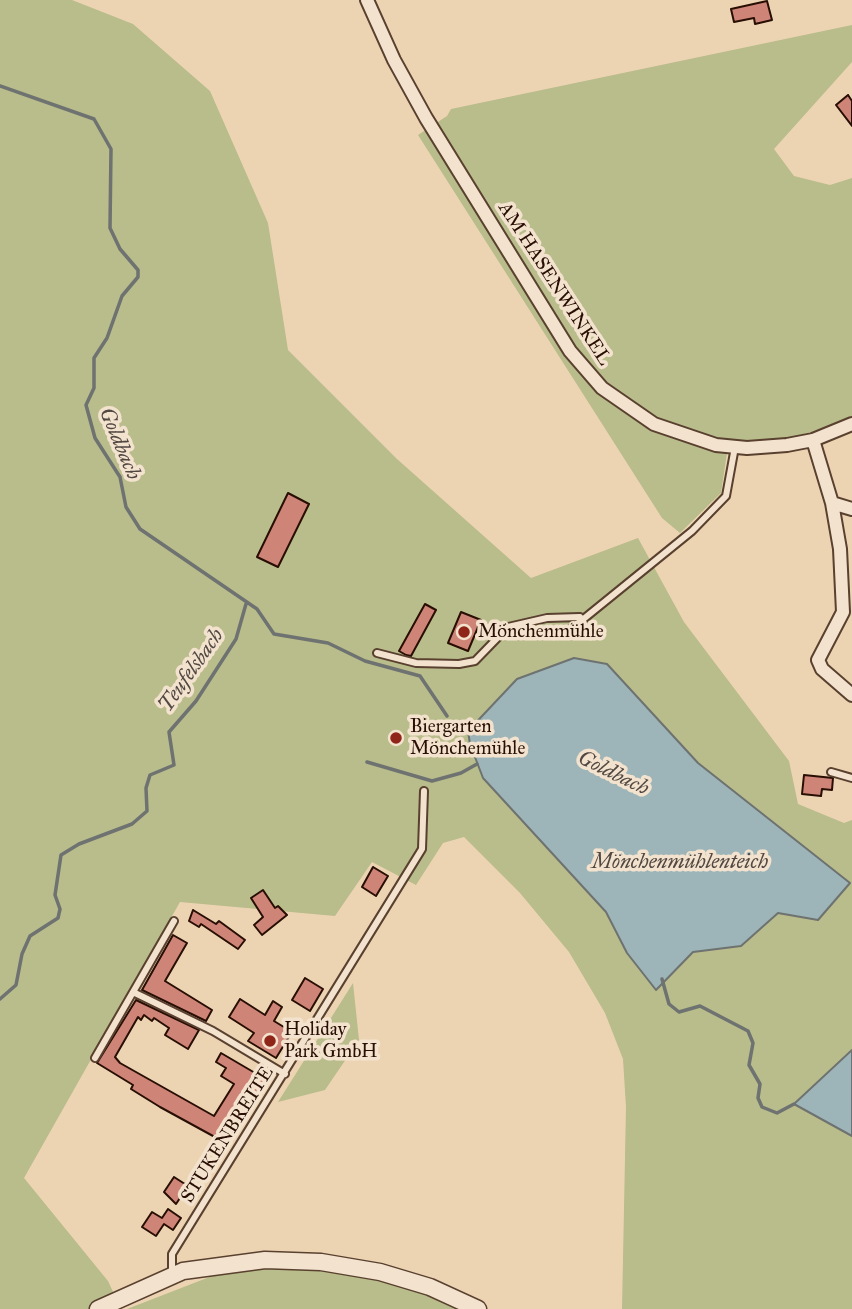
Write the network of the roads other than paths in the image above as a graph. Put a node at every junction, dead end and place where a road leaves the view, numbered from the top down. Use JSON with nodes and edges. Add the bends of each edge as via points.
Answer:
{"nodes":[{"id":1,"x":367,"y":0,"type":"edge"},
{"id":2,"x":852,"y":424,"type":"edge"},
{"id":3,"x":813,"y":440,"type":"junction"},
{"id":4,"x":735,"y":447,"type":"junction"},
{"id":5,"x":832,"y":503,"type":"junction"},
{"id":6,"x":852,"y":509,"type":"edge"},
{"id":7,"x":848,"y":612,"type":"edge"},
{"id":8,"x":583,"y":621,"type":"junction"},
{"id":9,"x":565,"y":635,"type":"dead end"},
{"id":10,"x":377,"y":653,"type":"dead end"},
{"id":11,"x":852,"y":695,"type":"edge"},
{"id":12,"x":831,"y":772,"type":"dead end"},
{"id":13,"x":852,"y":778,"type":"edge"},
{"id":14,"x":424,"y":791,"type":"dead end"},
{"id":15,"x":174,"y":921,"type":"dead end"},
{"id":16,"x":135,"y":993,"type":"junction"},
{"id":17,"x":95,"y":1058,"type":"dead end"},
{"id":18,"x":285,"y":1074,"type":"junction"},
{"id":19,"x":172,"y":1275,"type":"junction"},
{"id":20,"x":98,"y":1309,"type":"edge"},
{"id":21,"x":478,"y":1309,"type":"edge"}],
"edges":[{"from":1,"to":4,"type":"street","name":"AM HASENWINKEL","via":[[426,118],[580,365],[615,399],[654,424],[700,441]]},
{"from":2,"to":3,"type":"street","name":"AM HASENWINKEL"},
{"from":3,"to":4,"type":"street","name":"AM HASENWINKEL"},
{"from":3,"to":5,"type":"street"},
{"from":4,"to":8,"type":"lane","via":[[726,496],[692,531]]},
{"from":5,"to":6,"type":"street"},
{"from":5,"to":7,"type":"street"},
{"from":7,"to":11,"type":"street","via":[[818,660]]},
{"from":8,"to":9,"type":"lane"},
{"from":8,"to":10,"type":"lane","via":[[580,617],[547,618],[508,627],[475,661],[459,664],[416,663]]},
{"from":12,"to":13,"type":"lane"},
{"from":14,"to":18,"type":"lane","name":"STUKENBREITE","via":[[422,849]]},
{"from":15,"to":16,"type":"lane"},
{"from":16,"to":17,"type":"lane"},
{"from":16,"to":18,"type":"lane","via":[[213,1031]]},
{"from":18,"to":19,"type":"lane","name":"STUKENBREITE","via":[[172,1254]]},
{"from":19,"to":20,"type":"street"},
{"from":19,"to":21,"type":"street","via":[[236,1262],[321,1262],[407,1279]]}]}
